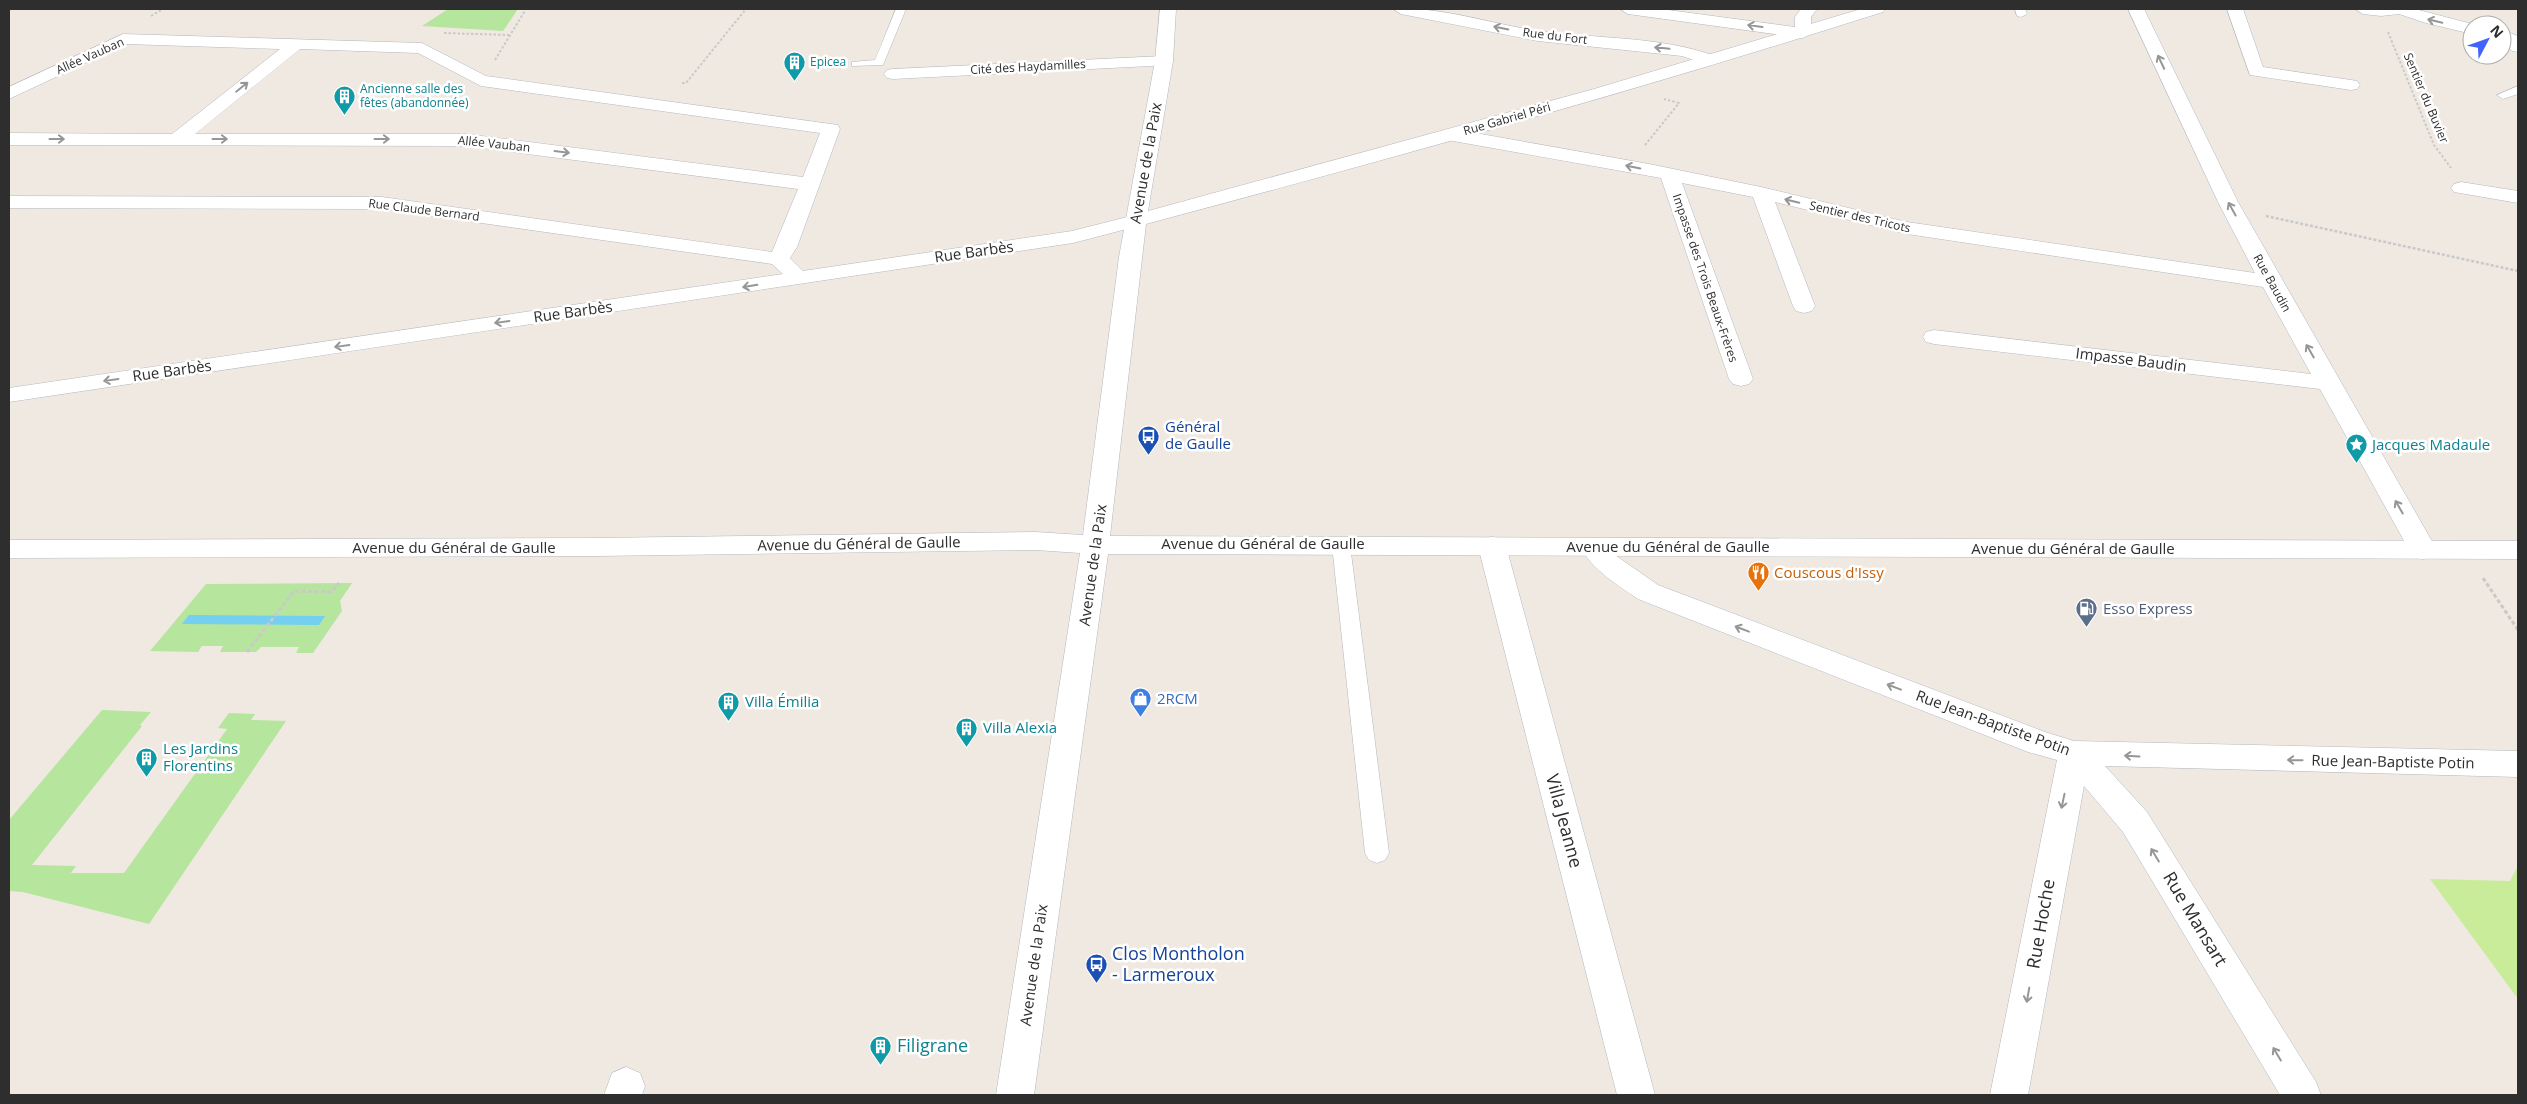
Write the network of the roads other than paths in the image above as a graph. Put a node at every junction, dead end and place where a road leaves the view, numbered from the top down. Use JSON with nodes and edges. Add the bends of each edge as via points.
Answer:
{"nodes":[{"id":1,"x":901,"y":9,"type":"edge"},
{"id":2,"x":1168,"y":9,"type":"edge"},
{"id":3,"x":1174,"y":9,"type":"edge"},
{"id":4,"x":1401,"y":9,"type":"edge"},
{"id":5,"x":1628,"y":9,"type":"edge"},
{"id":6,"x":1809,"y":9,"type":"edge"},
{"id":7,"x":1877,"y":9,"type":"edge"},
{"id":8,"x":2136,"y":9,"type":"edge"},
{"id":9,"x":2235,"y":9,"type":"edge"},
{"id":10,"x":2363,"y":9,"type":"edge"},
{"id":11,"x":2400,"y":9,"type":"edge"},
{"id":12,"x":2462,"y":27,"type":"edge"},
{"id":13,"x":1803,"y":33,"type":"junction"},
{"id":14,"x":1167,"y":34,"type":"junction"},
{"id":15,"x":296,"y":44,"type":"junction"},
{"id":16,"x":1709,"y":60,"type":"junction"},
{"id":17,"x":1164,"y":61,"type":"junction"},
{"id":18,"x":856,"y":64,"type":"dead end"},
{"id":19,"x":893,"y":74,"type":"dead end"},
{"id":20,"x":2350,"y":85,"type":"dead end"},
{"id":21,"x":2518,"y":90,"type":"edge"},
{"id":22,"x":9,"y":94,"type":"edge"},
{"id":23,"x":2503,"y":94,"type":"dead end"},
{"id":24,"x":1453,"y":134,"type":"junction"},
{"id":25,"x":9,"y":139,"type":"edge"},
{"id":26,"x":177,"y":139,"type":"junction"},
{"id":27,"x":1670,"y":176,"type":"junction"},
{"id":28,"x":808,"y":184,"type":"junction"},
{"id":29,"x":2462,"y":188,"type":"road end"},
{"id":30,"x":1761,"y":194,"type":"junction"},
{"id":31,"x":2518,"y":197,"type":"edge"},
{"id":32,"x":9,"y":202,"type":"edge"},
{"id":33,"x":1136,"y":221,"type":"junction"},
{"id":34,"x":778,"y":259,"type":"junction"},
{"id":35,"x":798,"y":279,"type":"junction"},
{"id":36,"x":2271,"y":282,"type":"junction"},
{"id":37,"x":1804,"y":306,"type":"dead end"},
{"id":38,"x":1934,"y":337,"type":"dead end"},
{"id":39,"x":1741,"y":379,"type":"dead end"},
{"id":40,"x":2328,"y":383,"type":"junction"},
{"id":41,"x":9,"y":395,"type":"edge"},
{"id":42,"x":9,"y":539,"type":"edge"},
{"id":43,"x":1095,"y":544,"type":"junction"},
{"id":44,"x":1341,"y":545,"type":"junction"},
{"id":45,"x":1492,"y":546,"type":"junction"},
{"id":46,"x":1594,"y":547,"type":"junction"},
{"id":47,"x":9,"y":549,"type":"edge"},
{"id":48,"x":81,"y":550,"type":"junction"},
{"id":49,"x":2423,"y":550,"type":"junction"},
{"id":50,"x":2518,"y":550,"type":"edge"},
{"id":51,"x":2074,"y":753,"type":"junction"},
{"id":52,"x":2518,"y":764,"type":"edge"},
{"id":53,"x":1378,"y":853,"type":"dead end"},
{"id":54,"x":1015,"y":1095,"type":"edge"},
{"id":55,"x":1636,"y":1095,"type":"edge"},
{"id":56,"x":2009,"y":1095,"type":"edge"},
{"id":57,"x":2302,"y":1095,"type":"edge"}],
"edges":[{"from":1,"to":18,"type":"lane","via":[[879,63]]},
{"from":2,"to":14,"type":"street","name":"Avenue de la Paix"},
{"from":3,"to":14,"type":"street","name":"Avenue de la Paix"},
{"from":16,"to":4,"type":"street","name":"Rue du Fort","one_way":true,"via":[[1685,51],[1538,36]]},
{"from":13,"to":5,"type":"street","one_way":true},
{"from":6,"to":13,"type":"street","via":[[1803,17]]},
{"from":7,"to":13,"type":"street","name":"Rue Gabriel Péri"},
{"from":36,"to":8,"type":"street","name":"Rue Baudin","one_way":true,"via":[[2210,168]]},
{"from":9,"to":20,"type":"street","via":[[2256,71]]},
{"from":10,"to":11,"type":"street"},
{"from":12,"to":11,"type":"street","one_way":true},
{"from":13,"to":16,"type":"street","name":"Rue Gabriel Péri"},
{"from":14,"to":17,"type":"street","name":"Avenue de la Paix"},
{"from":15,"to":22,"type":"street","name":"Allée Vauban","via":[[123,39]]},
{"from":26,"to":15,"type":"street","one_way":true},
{"from":15,"to":28,"type":"street","name":"Allée Vauban","via":[[422,48],[481,81],[831,129]]},
{"from":16,"to":24,"type":"street","name":"Rue Gabriel Péri"},
{"from":17,"to":19,"type":"street","name":"Cité des Haydamilles"},
{"from":17,"to":33,"type":"street","name":"Avenue de la Paix"},
{"from":21,"to":23,"type":"lane"},
{"from":27,"to":24,"type":"street","name":"Sentier des Tricots","one_way":true},
{"from":24,"to":33,"type":"street","name":"Rue Gabriel Péri"},
{"from":25,"to":26,"type":"street","name":"Allée Vauban","one_way":true},
{"from":26,"to":28,"type":"street","name":"Allée Vauban","one_way":true,"via":[[466,140]]},
{"from":27,"to":30,"type":"street","name":"Sentier des Tricots"},
{"from":27,"to":39,"type":"street","name":"Impasse des Trois Beaux-Frères"},
{"from":28,"to":34,"type":"street","name":"Allée Vauban","via":[[786,247]]},
{"from":29,"to":31,"type":"street"},
{"from":36,"to":30,"type":"street","name":"Sentier des Tricots","one_way":true,"via":[[1907,228]]},
{"from":30,"to":37,"type":"street"},
{"from":32,"to":34,"type":"street","name":"Rue Claude Bernard","via":[[382,202]]},
{"from":33,"to":35,"type":"street","name":"Rue Barbès","via":[[1073,238]]},
{"from":33,"to":43,"type":"street","name":"Avenue de la Paix"},
{"from":34,"to":35,"type":"street","via":[[791,268]]},
{"from":35,"to":41,"type":"street","name":"Rue Barbès","one_way":true},
{"from":40,"to":36,"type":"street","name":"Rue Baudin","one_way":true},
{"from":38,"to":40,"type":"street","name":"Impasse Baudin"},
{"from":49,"to":40,"type":"street","name":"Rue Baudin","one_way":true},
{"from":42,"to":48,"type":"street"},
{"from":43,"to":44,"type":"street","name":"Avenue du Général de Gaulle"},
{"from":43,"to":48,"type":"street","name":"Avenue du Général de Gaulle"},
{"from":43,"to":54,"type":"street","name":"Avenue de la Paix"},
{"from":44,"to":45,"type":"street","name":"Avenue du Général de Gaulle"},
{"from":44,"to":53,"type":"lane"},
{"from":45,"to":46,"type":"street","name":"Avenue du Général de Gaulle"},
{"from":45,"to":55,"type":"street","name":"Villa Jeanne"},
{"from":46,"to":49,"type":"street","name":"Avenue du Général de Gaulle"},
{"from":51,"to":46,"type":"street","name":"Rue Jean-Baptiste Potin","one_way":true,"via":[[1648,592],[1605,562]]},
{"from":47,"to":48,"type":"street","name":"Avenue du Général de Gaulle"},
{"from":49,"to":50,"type":"street","name":"Avenue du Général de Gaulle"},
{"from":52,"to":51,"type":"street","name":"Rue Jean-Baptiste Potin","one_way":true},
{"from":51,"to":56,"type":"street","name":"Rue Hoche","one_way":true},
{"from":57,"to":51,"type":"street","name":"Rue Mansart","one_way":true,"via":[[2135,822]]}]}
